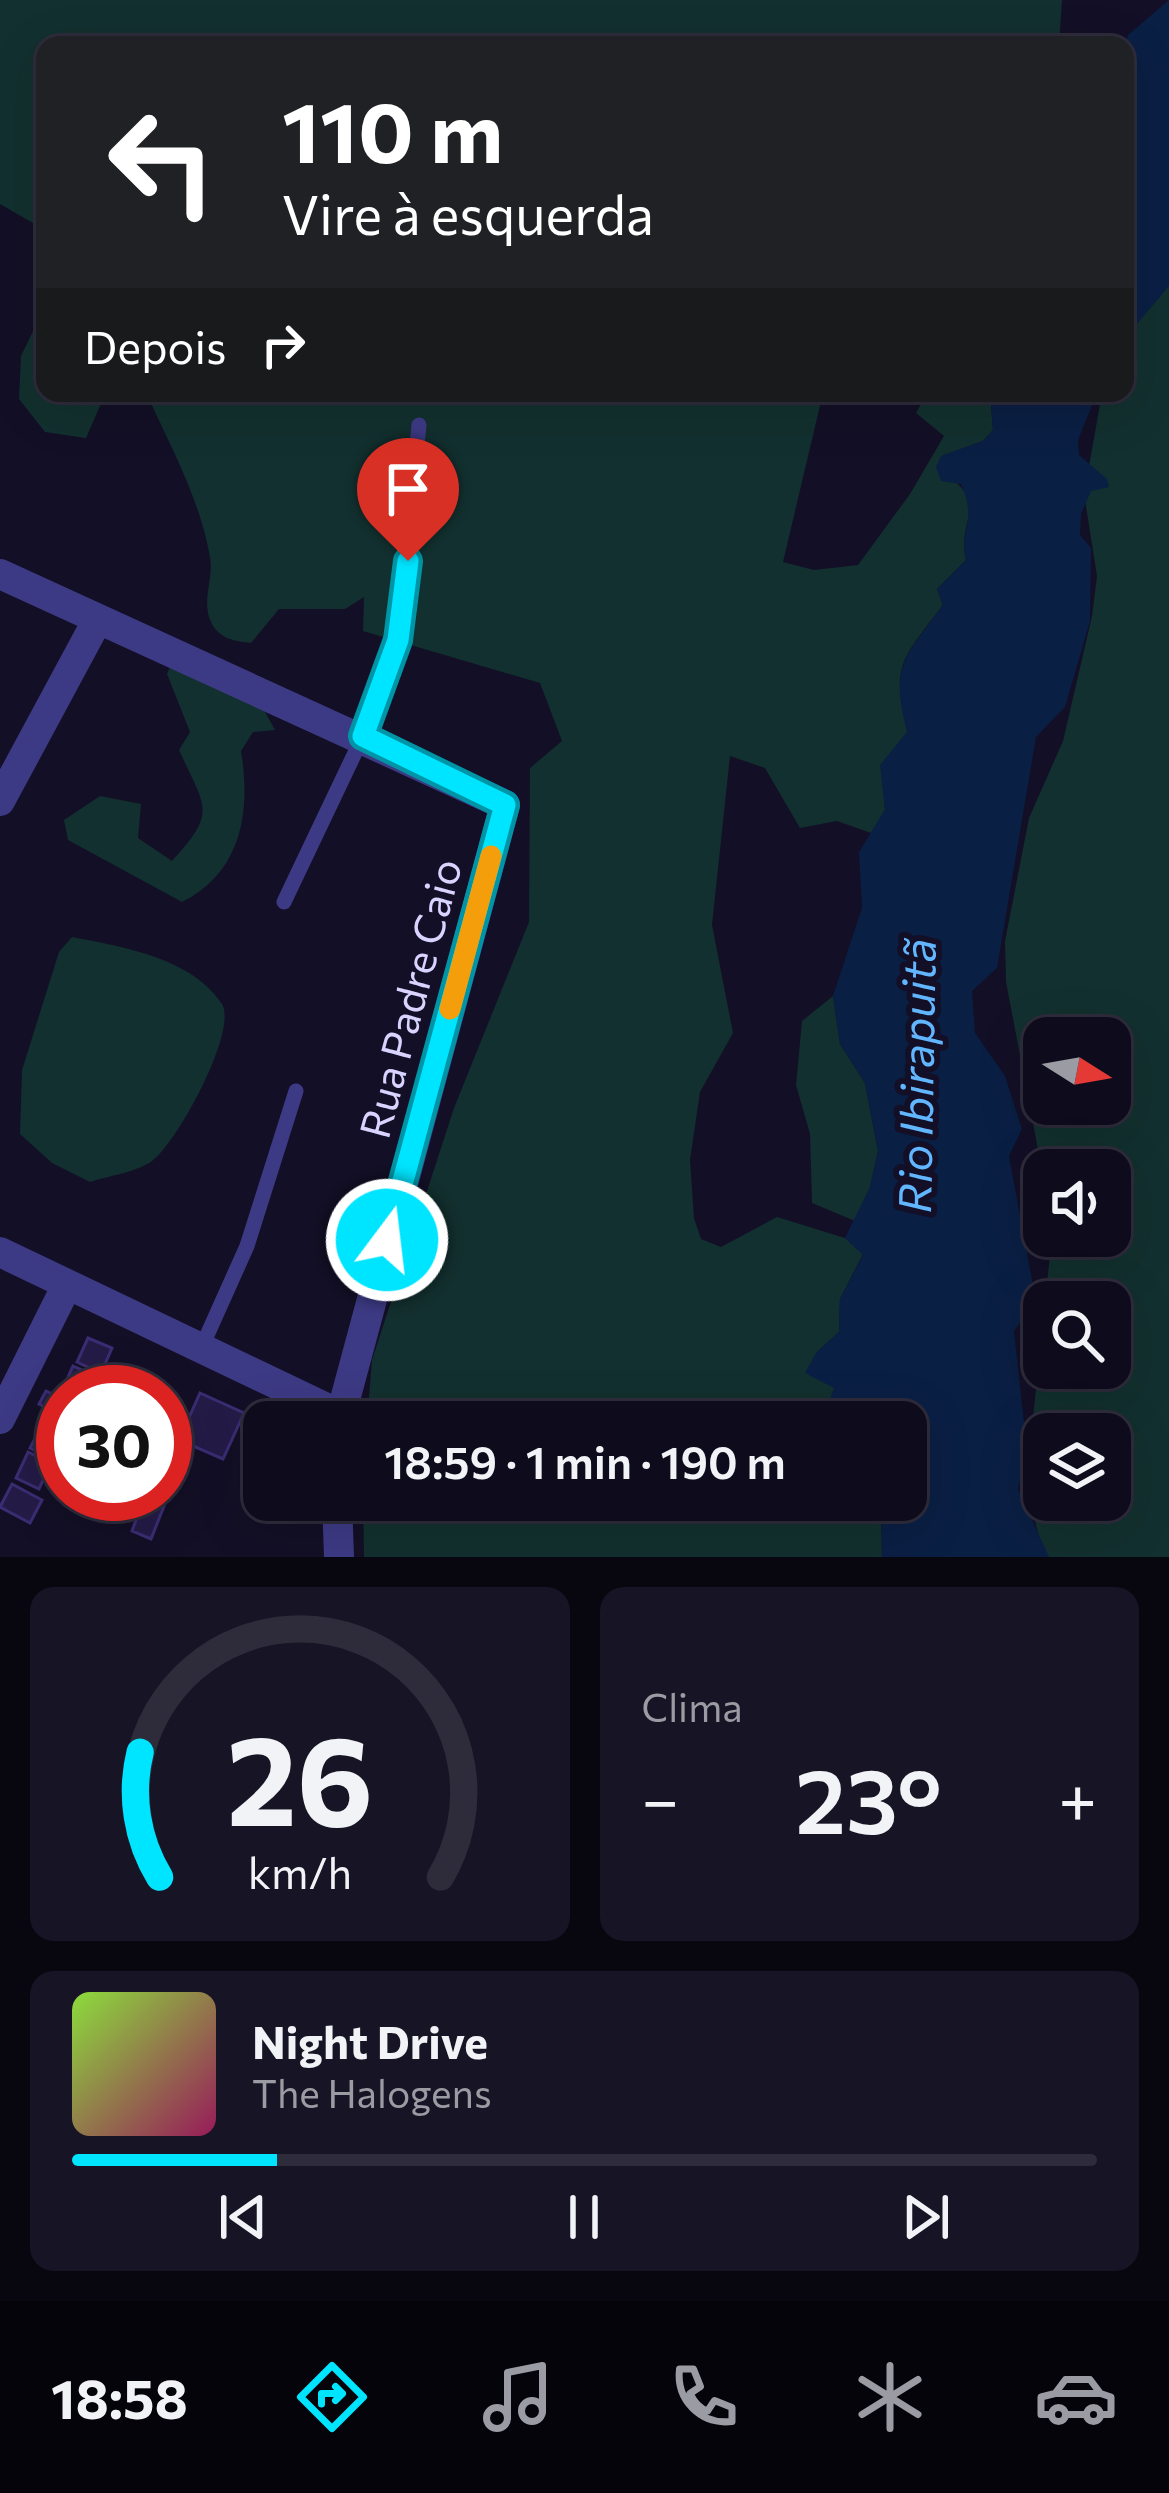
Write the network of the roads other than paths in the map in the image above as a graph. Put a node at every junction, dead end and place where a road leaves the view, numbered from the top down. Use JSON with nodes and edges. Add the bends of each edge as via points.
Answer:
{"nodes":[{"id":1,"x":418,"y":425,"type":"dead end"},
{"id":2,"x":0,"y":574,"type":"edge"},
{"id":3,"x":98,"y":620,"type":"junction"},
{"id":4,"x":363,"y":736,"type":"junction"},
{"id":5,"x":0,"y":801,"type":"edge"},
{"id":6,"x":284,"y":902,"type":"dead end"},
{"id":7,"x":296,"y":1090,"type":"dead end"},
{"id":8,"x":0,"y":1252,"type":"edge"},
{"id":9,"x":66,"y":1287,"type":"junction"},
{"id":10,"x":200,"y":1351,"type":"junction"},
{"id":11,"x":304,"y":1401,"type":"edge"},
{"id":12,"x":344,"y":1401,"type":"edge"},
{"id":13,"x":0,"y":1420,"type":"edge"},
{"id":14,"x":338,"y":1521,"type":"edge"},
{"id":15,"x":339,"y":1557,"type":"edge"}],
"edges":[{"from":1,"to":4,"type":"lane","via":[[405,606]]},
{"from":2,"to":3,"type":"street"},
{"from":3,"to":4,"type":"street"},
{"from":3,"to":5,"type":"street"},
{"from":4,"to":6,"type":"lane"},
{"from":4,"to":12,"type":"street","name":"Rua Padre Caio","via":[[505,805]]},
{"from":7,"to":10,"type":"lane","via":[[247,1246]]},
{"from":8,"to":9,"type":"street"},
{"from":9,"to":10,"type":"street"},
{"from":9,"to":13,"type":"street"},
{"from":10,"to":11,"type":"street"},
{"from":14,"to":15,"type":"street"}]}
